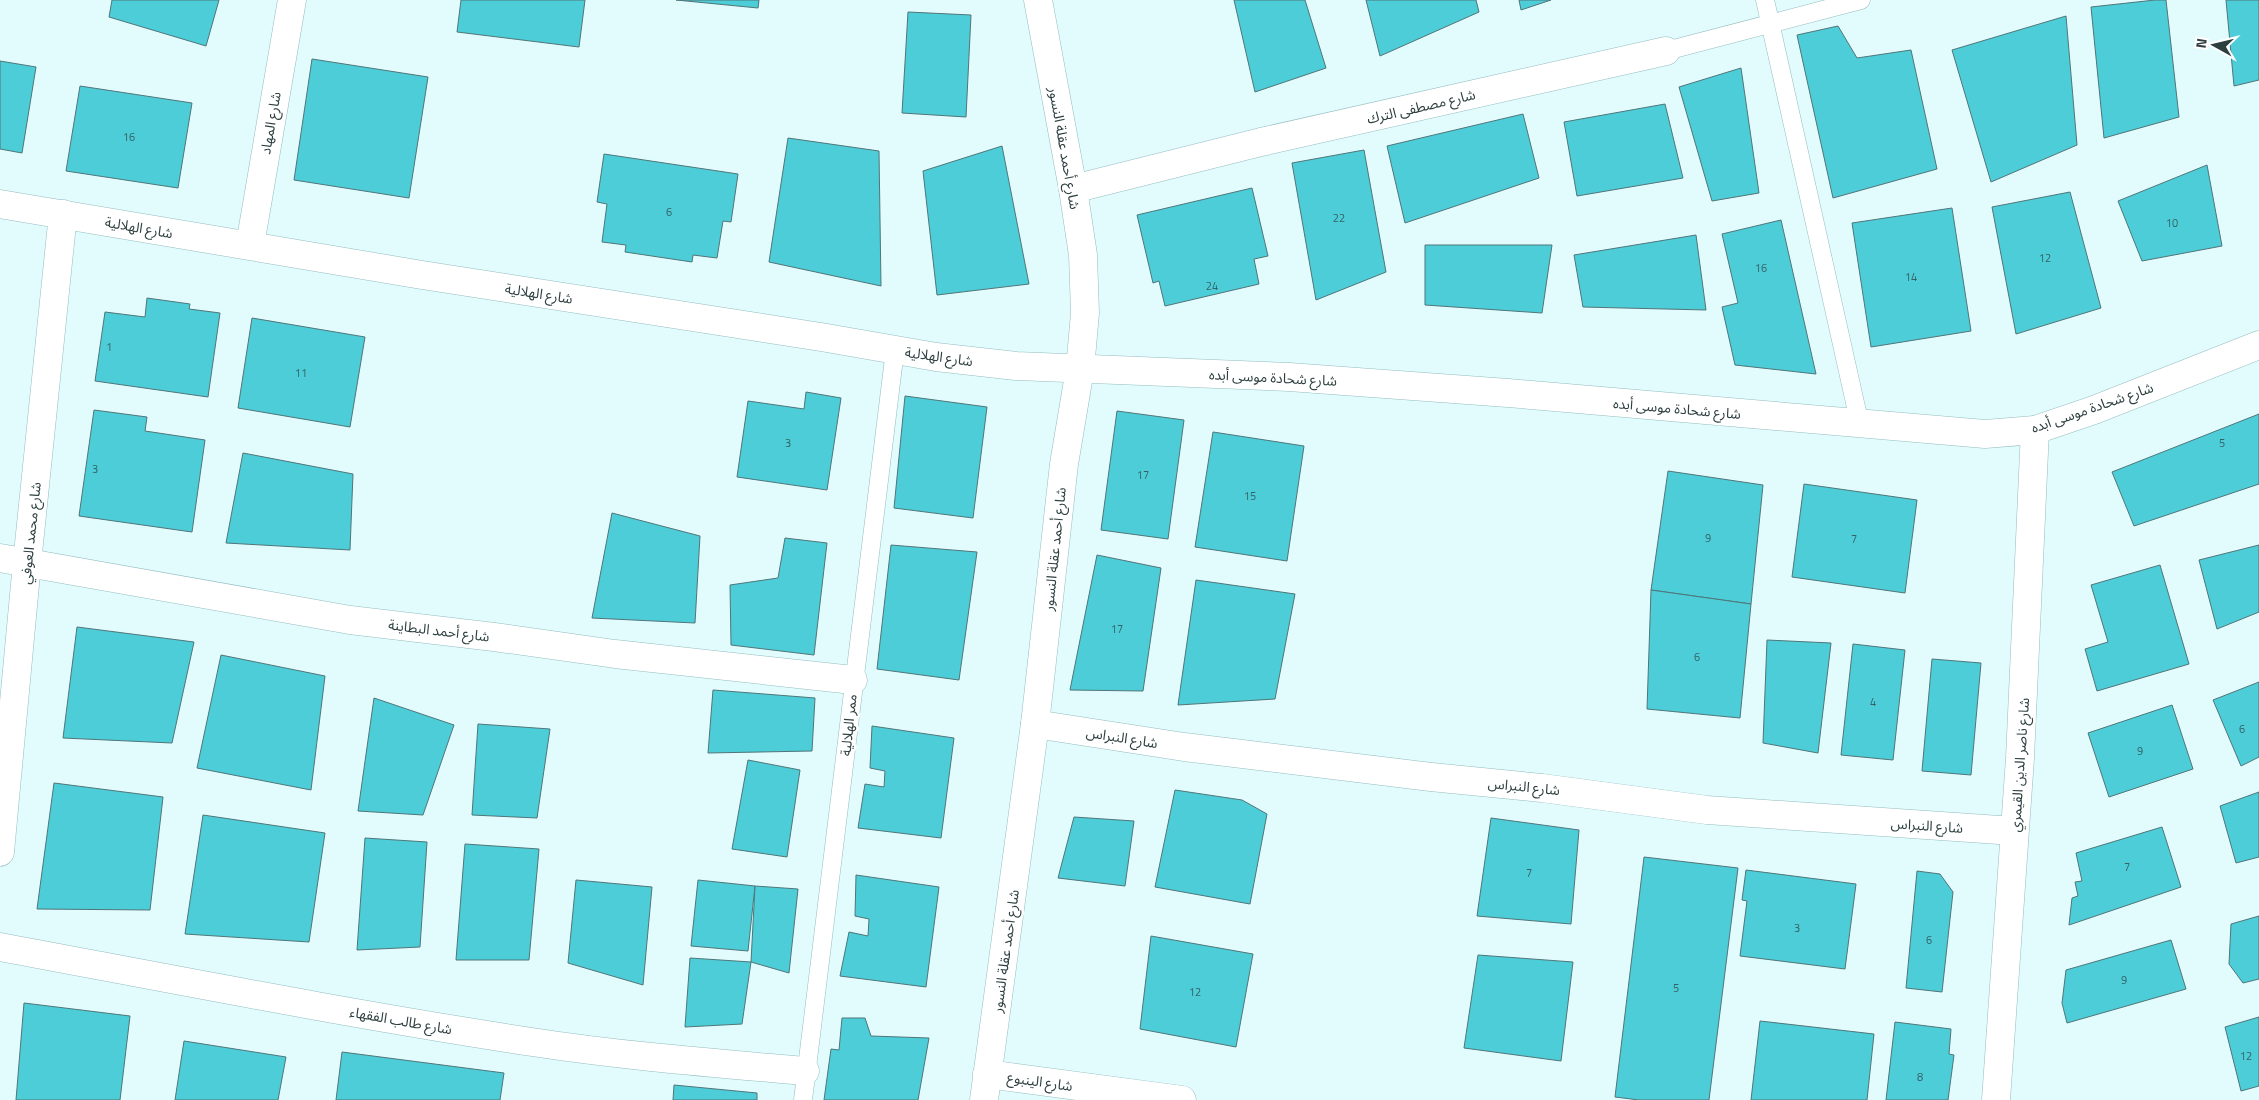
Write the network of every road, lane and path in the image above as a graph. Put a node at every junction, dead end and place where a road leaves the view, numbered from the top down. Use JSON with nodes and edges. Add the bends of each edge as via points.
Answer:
{"nodes":[{"id":1,"x":292,"y":0,"type":"edge"},
{"id":2,"x":1038,"y":0,"type":"edge"},
{"id":3,"x":1764,"y":0,"type":"edge"},
{"id":4,"x":1861,"y":0,"type":"edge"},
{"id":5,"x":1770,"y":24,"type":"junction"},
{"id":6,"x":1666,"y":51,"type":"joint"},
{"id":7,"x":1073,"y":189,"type":"junction"},
{"id":8,"x":0,"y":204,"type":"edge"},
{"id":9,"x":63,"y":214,"type":"junction"},
{"id":10,"x":250,"y":246,"type":"junction"},
{"id":11,"x":2259,"y":345,"type":"edge"},
{"id":12,"x":894,"y":350,"type":"junction"},
{"id":13,"x":1080,"y":369,"type":"junction"},
{"id":14,"x":1860,"y":425,"type":"junction"},
{"id":15,"x":2035,"y":430,"type":"junction"},
{"id":16,"x":0,"y":558,"type":"edge"},
{"id":17,"x":27,"y":563,"type":"junction"},
{"id":18,"x":853,"y":680,"type":"junction"},
{"id":19,"x":1035,"y":724,"type":"junction"},
{"id":20,"x":2014,"y":831,"type":"junction"},
{"id":21,"x":0,"y":852,"type":"edge"},
{"id":22,"x":0,"y":948,"type":"edge"},
{"id":23,"x":805,"y":1071,"type":"junction"},
{"id":24,"x":986,"y":1087,"type":"edge"},
{"id":25,"x":803,"y":1100,"type":"edge"},
{"id":26,"x":1182,"y":1100,"type":"edge"},
{"id":27,"x":1996,"y":1100,"type":"edge"}],
"edges":[{"from":1,"to":10,"type":"street","name":"شارع المهاد"},
{"from":2,"to":7,"type":"street","name":"شارع أحمد عقلة النسور"},
{"from":3,"to":5,"type":"lane"},
{"from":4,"to":5,"type":"lane","name":"شارع مصطفى الترك"},
{"from":5,"to":6,"type":"lane","name":"شارع مصطفى الترك"},
{"from":5,"to":14,"type":"lane"},
{"from":6,"to":7,"type":"street","name":"شارع مصطفى الترك","via":[[1271,140]]},
{"from":7,"to":13,"type":"street","name":"شارع أحمد عقلة النسور","via":[[1085,283]]},
{"from":8,"to":9,"type":"street","name":"شارع الهلالية"},
{"from":9,"to":10,"type":"street","name":"شارع الهلالية"},
{"from":9,"to":17,"type":"street","name":"شارع محمد العوفي"},
{"from":10,"to":12,"type":"street","name":"شارع الهلالية"},
{"from":11,"to":15,"type":"street","name":"شارع شحادة موسى أبده"},
{"from":12,"to":13,"type":"street","name":"شارع الهلالية","via":[[1016,366]]},
{"from":12,"to":18,"type":"lane","name":"ممر الهلالية"},
{"from":13,"to":14,"type":"street","name":"شارع شحادة موسى أبده","via":[[1289,377]]},
{"from":13,"to":19,"type":"street","name":"شارع أحمد عقلة النسور","via":[[1064,464]]},
{"from":14,"to":15,"type":"street","name":"شارع شحادة موسى أبده","via":[[1985,434]]},
{"from":15,"to":20,"type":"street","name":"شارع ناصر الدين القيمري"},
{"from":16,"to":17,"type":"street","name":"شارع أحمد البطاينة"},
{"from":17,"to":18,"type":"street","name":"شارع أحمد البطاينة","via":[[350,620]]},
{"from":17,"to":21,"type":"street","name":"شارع محمد العوفي"},
{"from":18,"to":23,"type":"lane","name":"ممر الهلالية"},
{"from":19,"to":20,"type":"street","name":"شارع النبراس","via":[[1184,747],[1707,810]]},
{"from":19,"to":24,"type":"street","name":"شارع أحمد عقلة النسور"},
{"from":20,"to":27,"type":"street","name":"شارع ناصر الدين القيمري"},
{"from":22,"to":23,"type":"street","name":"شارع طالب الفقهاء","via":[[533,1042],[670,1060]]},
{"from":23,"to":25,"type":"lane","name":"ممر الهلالية"},
{"from":24,"to":26,"type":"street","name":"شارع الينبوع"}]}
